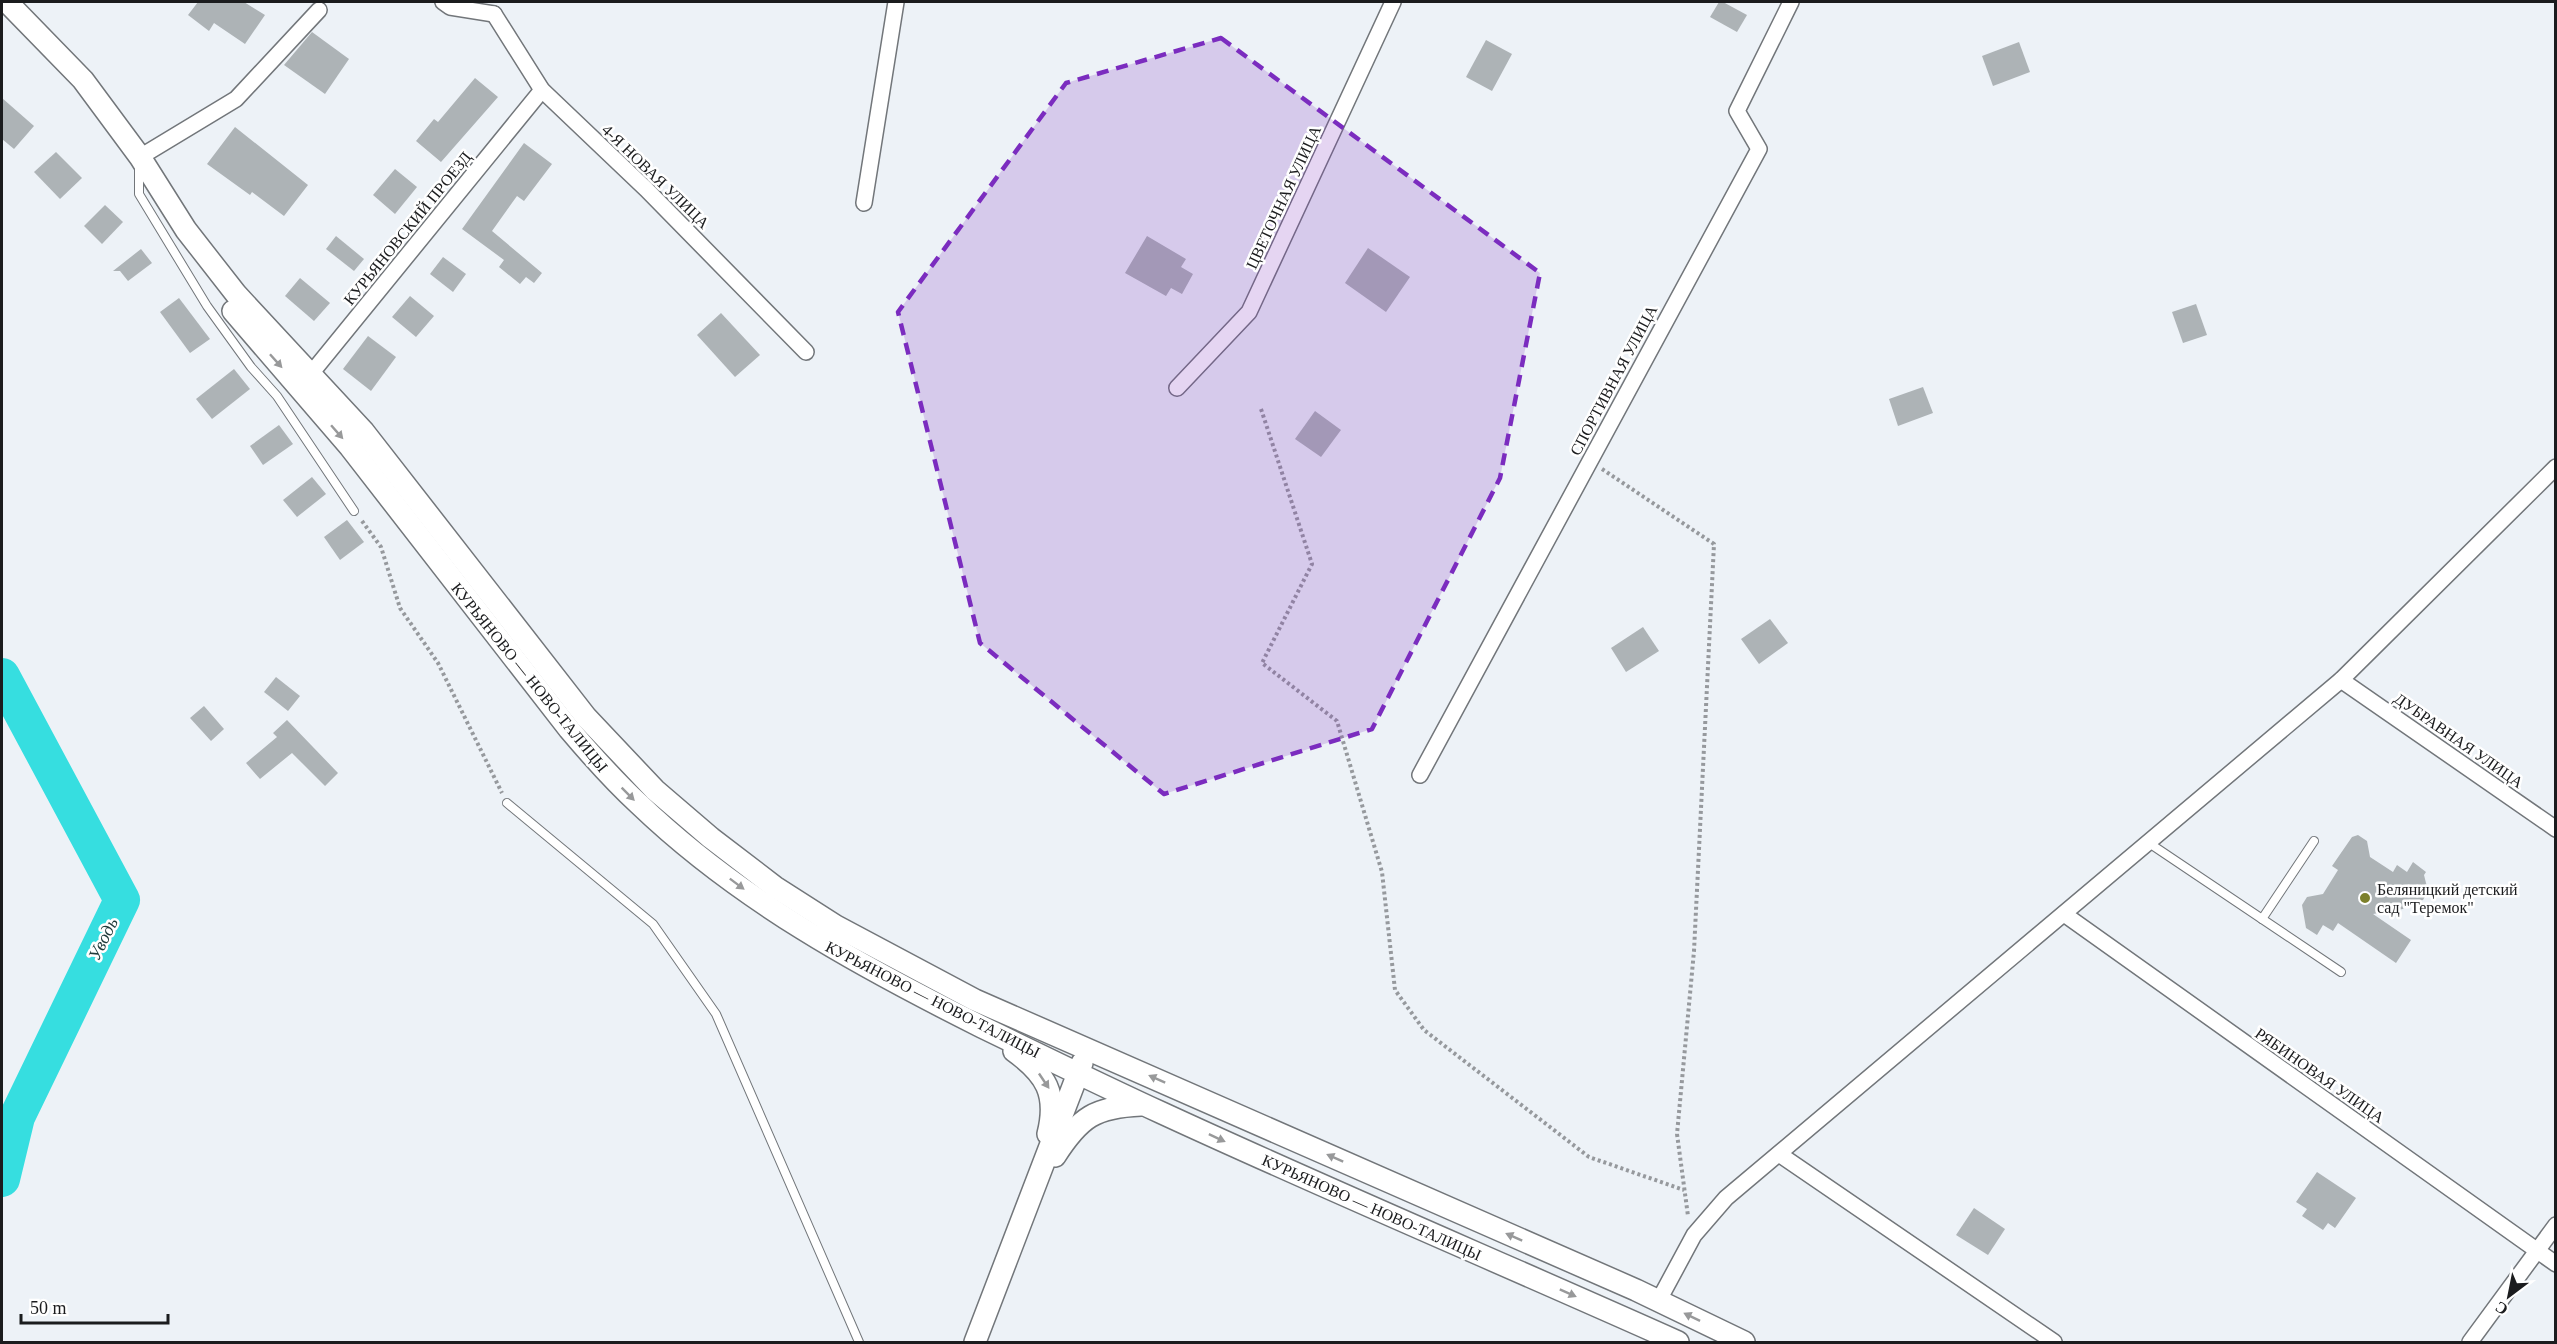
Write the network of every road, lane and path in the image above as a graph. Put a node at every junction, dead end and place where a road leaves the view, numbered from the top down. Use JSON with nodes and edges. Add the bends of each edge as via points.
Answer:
{"nodes":[{"id":1,"x":7,"y":2,"type":"edge"},
{"id":2,"x":443,"y":2,"type":"edge"},
{"id":3,"x":896,"y":2,"type":"edge"},
{"id":4,"x":1393,"y":2,"type":"edge"},
{"id":5,"x":1791,"y":2,"type":"edge"},
{"id":6,"x":497,"y":8,"type":"edge"},
{"id":7,"x":319,"y":10,"type":"dead end"},
{"id":8,"x":542,"y":90,"type":"junction"},
{"id":9,"x":140,"y":157,"type":"junction"},
{"id":10,"x":864,"y":203,"type":"dead end"},
{"id":11,"x":806,"y":352,"type":"dead end"},
{"id":12,"x":305,"y":382,"type":"junction"},
{"id":13,"x":1177,"y":388,"type":"dead end"},
{"id":14,"x":1261,"y":409,"type":"dead end"},
{"id":15,"x":1590,"y":461,"type":"junction"},
{"id":16,"x":2556,"y":467,"type":"edge"},
{"id":17,"x":354,"y":511,"type":"joint"},
{"id":18,"x":2341,"y":680,"type":"junction"},
{"id":19,"x":1420,"y":775,"type":"dead end"},
{"id":20,"x":507,"y":803,"type":"joint"},
{"id":21,"x":2556,"y":829,"type":"edge"},
{"id":22,"x":2314,"y":841,"type":"dead end"},
{"id":23,"x":2149,"y":843,"type":"junction"},
{"id":24,"x":2064,"y":914,"type":"junction"},
{"id":25,"x":2262,"y":919,"type":"junction"},
{"id":26,"x":2341,"y":972,"type":"dead end"},
{"id":27,"x":967,"y":1019,"type":"junction"},
{"id":28,"x":1088,"y":1048,"type":"junction"},
{"id":29,"x":1078,"y":1074,"type":"junction"},
{"id":30,"x":1144,"y":1105,"type":"junction"},
{"id":31,"x":1779,"y":1154,"type":"junction"},
{"id":32,"x":1684,"y":1190,"type":"junction"},
{"id":33,"x":1032,"y":1195,"type":"junction"},
{"id":34,"x":1688,"y":1218,"type":"dead end"},
{"id":35,"x":2556,"y":1225,"type":"edge"},
{"id":36,"x":2537,"y":1251,"type":"junction"},
{"id":37,"x":2556,"y":1264,"type":"edge"},
{"id":38,"x":1659,"y":1300,"type":"junction"},
{"id":39,"x":859,"y":1342,"type":"edge"},
{"id":40,"x":975,"y":1342,"type":"edge"},
{"id":41,"x":1678,"y":1342,"type":"edge"},
{"id":42,"x":1744,"y":1342,"type":"edge"},
{"id":43,"x":2054,"y":1342,"type":"edge"},
{"id":44,"x":2470,"y":1342,"type":"edge"}],
"edges":[{"from":1,"to":9,"type":"main road","via":[[83,80]]},
{"from":2,"to":6,"type":"street","via":[[450,7]]},
{"from":3,"to":10,"type":"street"},
{"from":4,"to":13,"type":"street","name":"ЦВЕТОЧНАЯ УЛИЦА","via":[[1249,312]]},
{"from":5,"to":15,"type":"street","name":"СПОРТИВНАЯ УЛИЦА","via":[[1737,111],[1759,148]]},
{"from":6,"to":8,"type":"street","name":"4-Я НОВАЯ УЛИЦА"},
{"from":7,"to":9,"type":"street","via":[[236,99]]},
{"from":8,"to":11,"type":"street","name":"4-Я НОВАЯ УЛИЦА"},
{"from":8,"to":12,"type":"street","name":"КУРЬЯНОВСКИЙ ПРОЕЗД"},
{"from":9,"to":12,"type":"main road","via":[[186,230]]},
{"from":9,"to":17,"type":"lane","via":[[139,194],[145,204],[207,306],[277,396]]},
{"from":12,"to":27,"type":"main road","name":"КУРЬЯНОВО — НОВО-ТАЛИЦЫ","one_way":true,"via":[[350,447],[569,729],[641,807],[697,855],[764,904],[846,956]]},
{"from":12,"to":28,"type":"main road","name":"КУРЬЯНОВО — НОВО-ТАЛИЦЫ","via":[[364,432],[586,717],[655,790],[776,887],[836,926],[975,1000]]},
{"from":14,"to":32,"type":"path","via":[[1312,564],[1262,663],[1337,721],[1382,872],[1395,990],[1424,1030],[1589,1157]]},
{"from":15,"to":19,"type":"street","name":"СПОРТИВНАЯ УЛИЦА"},
{"from":15,"to":32,"type":"path","via":[[1714,544],[1694,951],[1677,1134]]},
{"from":16,"to":18,"type":"street"},
{"from":17,"to":20,"type":"path","via":[[381,547],[400,608],[443,672]]},
{"from":18,"to":21,"type":"street","name":"ДУБРАВНАЯ УЛИЦА"},
{"from":18,"to":23,"type":"street"},
{"from":20,"to":39,"type":"lane","via":[[653,924],[716,1014]]},
{"from":22,"to":25,"type":"lane"},
{"from":23,"to":24,"type":"street"},
{"from":23,"to":25,"type":"lane"},
{"from":24,"to":31,"type":"street"},
{"from":24,"to":36,"type":"street","name":"РЯБИНОВАЯ УЛИЦА"},
{"from":25,"to":26,"type":"lane"},
{"from":27,"to":29,"type":"main road","name":"КУРЬЯНОВО — НОВО-ТАЛИЦЫ"},
{"from":27,"to":33,"type":"main road","one_way":true,"via":[[1031,1064],[1049,1087],[1051,1122]]},
{"from":28,"to":29,"type":"main road"},
{"from":38,"to":28,"type":"main road","name":"КУРЬЯНОВО — НОВО-ТАЛИЦЫ","one_way":true},
{"from":29,"to":30,"type":"main road","name":"КУРЬЯНОВО — НОВО-ТАЛИЦЫ"},
{"from":29,"to":33,"type":"main road"},
{"from":30,"to":33,"type":"main road","via":[[1114,1106],[1084,1120],[1068,1136]]},
{"from":30,"to":41,"type":"main road","name":"КУРЬЯНОВО — НОВО-ТАЛИЦЫ","one_way":true},
{"from":31,"to":38,"type":"street","via":[[1726,1198],[1694,1235]]},
{"from":31,"to":43,"type":"street"},
{"from":32,"to":34,"type":"path"},
{"from":33,"to":40,"type":"main road"},
{"from":35,"to":36,"type":"street"},
{"from":36,"to":37,"type":"street","name":"РЯБИНОВАЯ УЛИЦА"},
{"from":36,"to":44,"type":"street"},
{"from":42,"to":38,"type":"main road","name":"КУРЬЯНОВО — НОВО-ТАЛИЦЫ","one_way":true}]}
